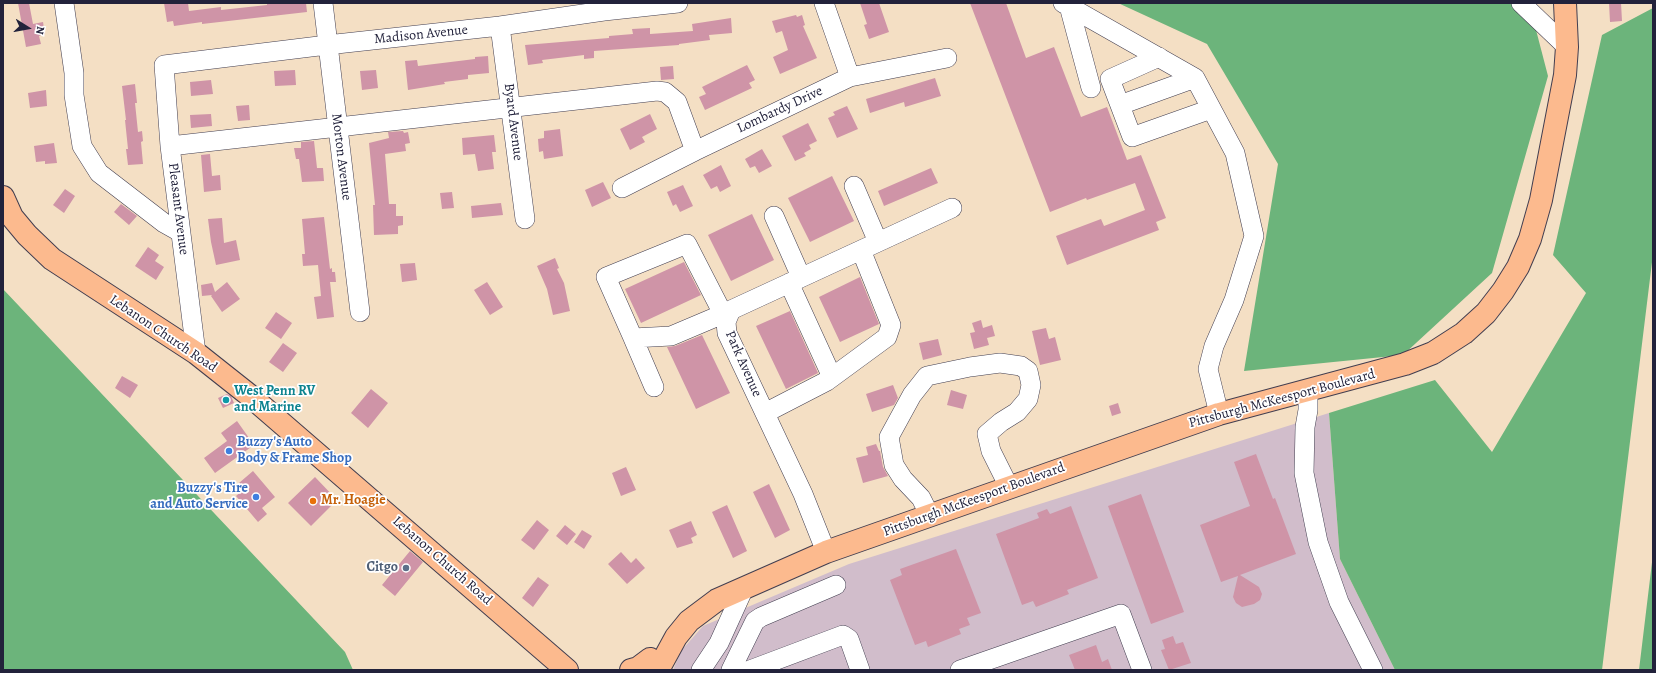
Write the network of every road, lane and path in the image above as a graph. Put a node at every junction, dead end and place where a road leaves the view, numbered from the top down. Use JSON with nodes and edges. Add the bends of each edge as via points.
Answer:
{"nodes":[{"id":1,"x":64,"y":3,"type":"edge"},
{"id":2,"x":323,"y":3,"type":"edge"},
{"id":3,"x":678,"y":3,"type":"edge"},
{"id":4,"x":824,"y":3,"type":"edge"},
{"id":5,"x":1521,"y":3,"type":"edge"},
{"id":6,"x":1565,"y":3,"type":"edge"},
{"id":7,"x":1066,"y":4,"type":"edge"},
{"id":8,"x":604,"y":7,"type":"edge"},
{"id":9,"x":500,"y":26,"type":"junction"},
{"id":10,"x":327,"y":45,"type":"junction"},
{"id":11,"x":1567,"y":47,"type":"junction"},
{"id":12,"x":1159,"y":57,"type":"junction"},
{"id":13,"x":947,"y":58,"type":"dead end"},
{"id":14,"x":164,"y":65,"type":"joint"},
{"id":15,"x":850,"y":77,"type":"junction"},
{"id":16,"x":1195,"y":78,"type":"junction"},
{"id":17,"x":1091,"y":88,"type":"dead end"},
{"id":18,"x":1120,"y":105,"type":"junction"},
{"id":19,"x":511,"y":107,"type":"junction"},
{"id":20,"x":1211,"y":109,"type":"junction"},
{"id":21,"x":337,"y":127,"type":"junction"},
{"id":22,"x":170,"y":146,"type":"junction"},
{"id":23,"x":695,"y":151,"type":"junction"},
{"id":24,"x":854,"y":186,"type":"dead end"},
{"id":25,"x":622,"y":188,"type":"dead end"},
{"id":26,"x":3,"y":197,"type":"edge"},
{"id":27,"x":952,"y":208,"type":"dead end"},
{"id":28,"x":774,"y":216,"type":"dead end"},
{"id":29,"x":525,"y":219,"type":"dead end"},
{"id":30,"x":180,"y":232,"type":"junction"},
{"id":31,"x":870,"y":246,"type":"junction"},
{"id":32,"x":795,"y":280,"type":"junction"},
{"id":33,"x":360,"y":312,"type":"dead end"},
{"id":34,"x":724,"y":318,"type":"junction"},
{"id":35,"x":633,"y":338,"type":"junction"},
{"id":36,"x":196,"y":352,"type":"junction"},
{"id":37,"x":832,"y":377,"type":"junction"},
{"id":38,"x":654,"y":387,"type":"dead end"},
{"id":39,"x":1308,"y":390,"type":"junction"},
{"id":40,"x":765,"y":413,"type":"junction"},
{"id":41,"x":1219,"y":414,"type":"junction"},
{"id":42,"x":1009,"y":487,"type":"junction"},
{"id":43,"x":930,"y":516,"type":"junction"},
{"id":44,"x":826,"y":552,"type":"junction"},
{"id":45,"x":836,"y":585,"type":"dead end"},
{"id":46,"x":744,"y":588,"type":"junction"},
{"id":47,"x":651,"y":666,"type":"edge"},
{"id":48,"x":567,"y":670,"type":"edge"},
{"id":49,"x":631,"y":670,"type":"edge"},
{"id":50,"x":701,"y":670,"type":"edge"},
{"id":51,"x":731,"y":670,"type":"edge"},
{"id":52,"x":750,"y":670,"type":"edge"},
{"id":53,"x":860,"y":670,"type":"edge"},
{"id":54,"x":960,"y":670,"type":"edge"},
{"id":55,"x":1142,"y":670,"type":"edge"},
{"id":56,"x":1374,"y":670,"type":"edge"}],
"edges":[{"from":1,"to":30,"type":"street","via":[[82,146],[99,173],[164,223]]},
{"from":2,"to":10,"type":"street","name":"Morton Avenue"},
{"from":3,"to":8,"type":"street","name":"Madison Avenue"},
{"from":4,"to":15,"type":"street"},
{"from":5,"to":11,"type":"street"},
{"from":6,"to":11,"type":"main road","name":"Pittsburgh McKeesport Boulevard"},
{"from":7,"to":12,"type":"street"},
{"from":7,"to":17,"type":"street"},
{"from":8,"to":9,"type":"street","name":"Madison Avenue"},
{"from":9,"to":10,"type":"street","name":"Madison Avenue"},
{"from":9,"to":19,"type":"street","name":"Byard Avenue"},
{"from":10,"to":14,"type":"street","name":"Madison Avenue"},
{"from":10,"to":21,"type":"street","name":"Morton Avenue"},
{"from":11,"to":39,"type":"main road","name":"Pittsburgh McKeesport Boulevard","via":[[1565,75],[1541,200],[1518,267],[1503,291],[1486,313],[1464,333],[1432,353],[1377,373]]},
{"from":12,"to":16,"type":"street"},
{"from":12,"to":18,"type":"street","via":[[1110,79]]},
{"from":13,"to":15,"type":"street","name":"Lombardy Drive"},
{"from":14,"to":22,"type":"street","name":"Pleasant Avenue"},
{"from":15,"to":23,"type":"street","name":"Lombardy Drive"},
{"from":16,"to":18,"type":"street"},
{"from":16,"to":20,"type":"street"},
{"from":18,"to":20,"type":"street","via":[[1132,137]]},
{"from":19,"to":21,"type":"street"},
{"from":19,"to":23,"type":"street","via":[[665,92],[677,102]]},
{"from":19,"to":29,"type":"street","name":"Byard Avenue"},
{"from":20,"to":41,"type":"street","via":[[1235,153],[1254,236],[1234,300],[1214,346],[1208,369]]},
{"from":21,"to":22,"type":"street"},
{"from":21,"to":33,"type":"street","name":"Morton Avenue"},
{"from":22,"to":30,"type":"street","name":"Pleasant Avenue"},
{"from":23,"to":25,"type":"street","name":"Lombardy Drive"},
{"from":24,"to":31,"type":"street"},
{"from":26,"to":36,"type":"main road","name":"Lebanon Church Road","via":[[12,217],[52,259]]},
{"from":27,"to":31,"type":"street","name":"Park Avenue"},
{"from":28,"to":32,"type":"street"},
{"from":30,"to":36,"type":"street","name":"Pleasant Avenue"},
{"from":31,"to":32,"type":"street","name":"Park Avenue"},
{"from":31,"to":37,"type":"street","via":[[891,325],[887,337]]},
{"from":32,"to":34,"type":"street","name":"Park Avenue","via":[[731,310]]},
{"from":32,"to":37,"type":"street"},
{"from":34,"to":35,"type":"street","via":[[671,336]]},
{"from":34,"to":35,"type":"street","via":[[687,244],[606,277]]},
{"from":34,"to":40,"type":"street","name":"Park Avenue","via":[[727,332]]},
{"from":35,"to":38,"type":"street"},
{"from":36,"to":48,"type":"main road","name":"Lebanon Church Road"},
{"from":37,"to":40,"type":"street"},
{"from":39,"to":41,"type":"main road","name":"Pittsburgh McKeesport Boulevard"},
{"from":39,"to":56,"type":"street","via":[[1304,473],[1318,542],[1339,602]]},
{"from":40,"to":44,"type":"street","name":"Park Avenue","via":[[803,494]]},
{"from":41,"to":42,"type":"main road","name":"Pittsburgh McKeesport Boulevard"},
{"from":42,"to":43,"type":"main road","name":"Pittsburgh McKeesport Boulevard"},
{"from":42,"to":43,"type":"street","via":[[991,451],[987,434],[1017,412],[1028,399],[1031,385],[1028,371],[1022,366],[1000,363],[927,376],[912,394],[889,436],[894,465],[921,498]]},
{"from":43,"to":44,"type":"main road","name":"Pittsburgh McKeesport Boulevard"},
{"from":44,"to":46,"type":"main road","name":"Pittsburgh McKeesport Boulevard"},
{"from":45,"to":51,"type":"street","via":[[756,621]]},
{"from":46,"to":47,"type":"main road","name":"Pittsburgh McKeesport Boulevard","via":[[717,600],[702,602],[684,613],[666,632]]},
{"from":46,"to":50,"type":"street","via":[[719,644]]},
{"from":47,"to":49,"type":"main road"},
{"from":52,"to":53,"type":"street","via":[[843,635],[849,639]]},
{"from":54,"to":55,"type":"street","via":[[1121,614]]}]}
